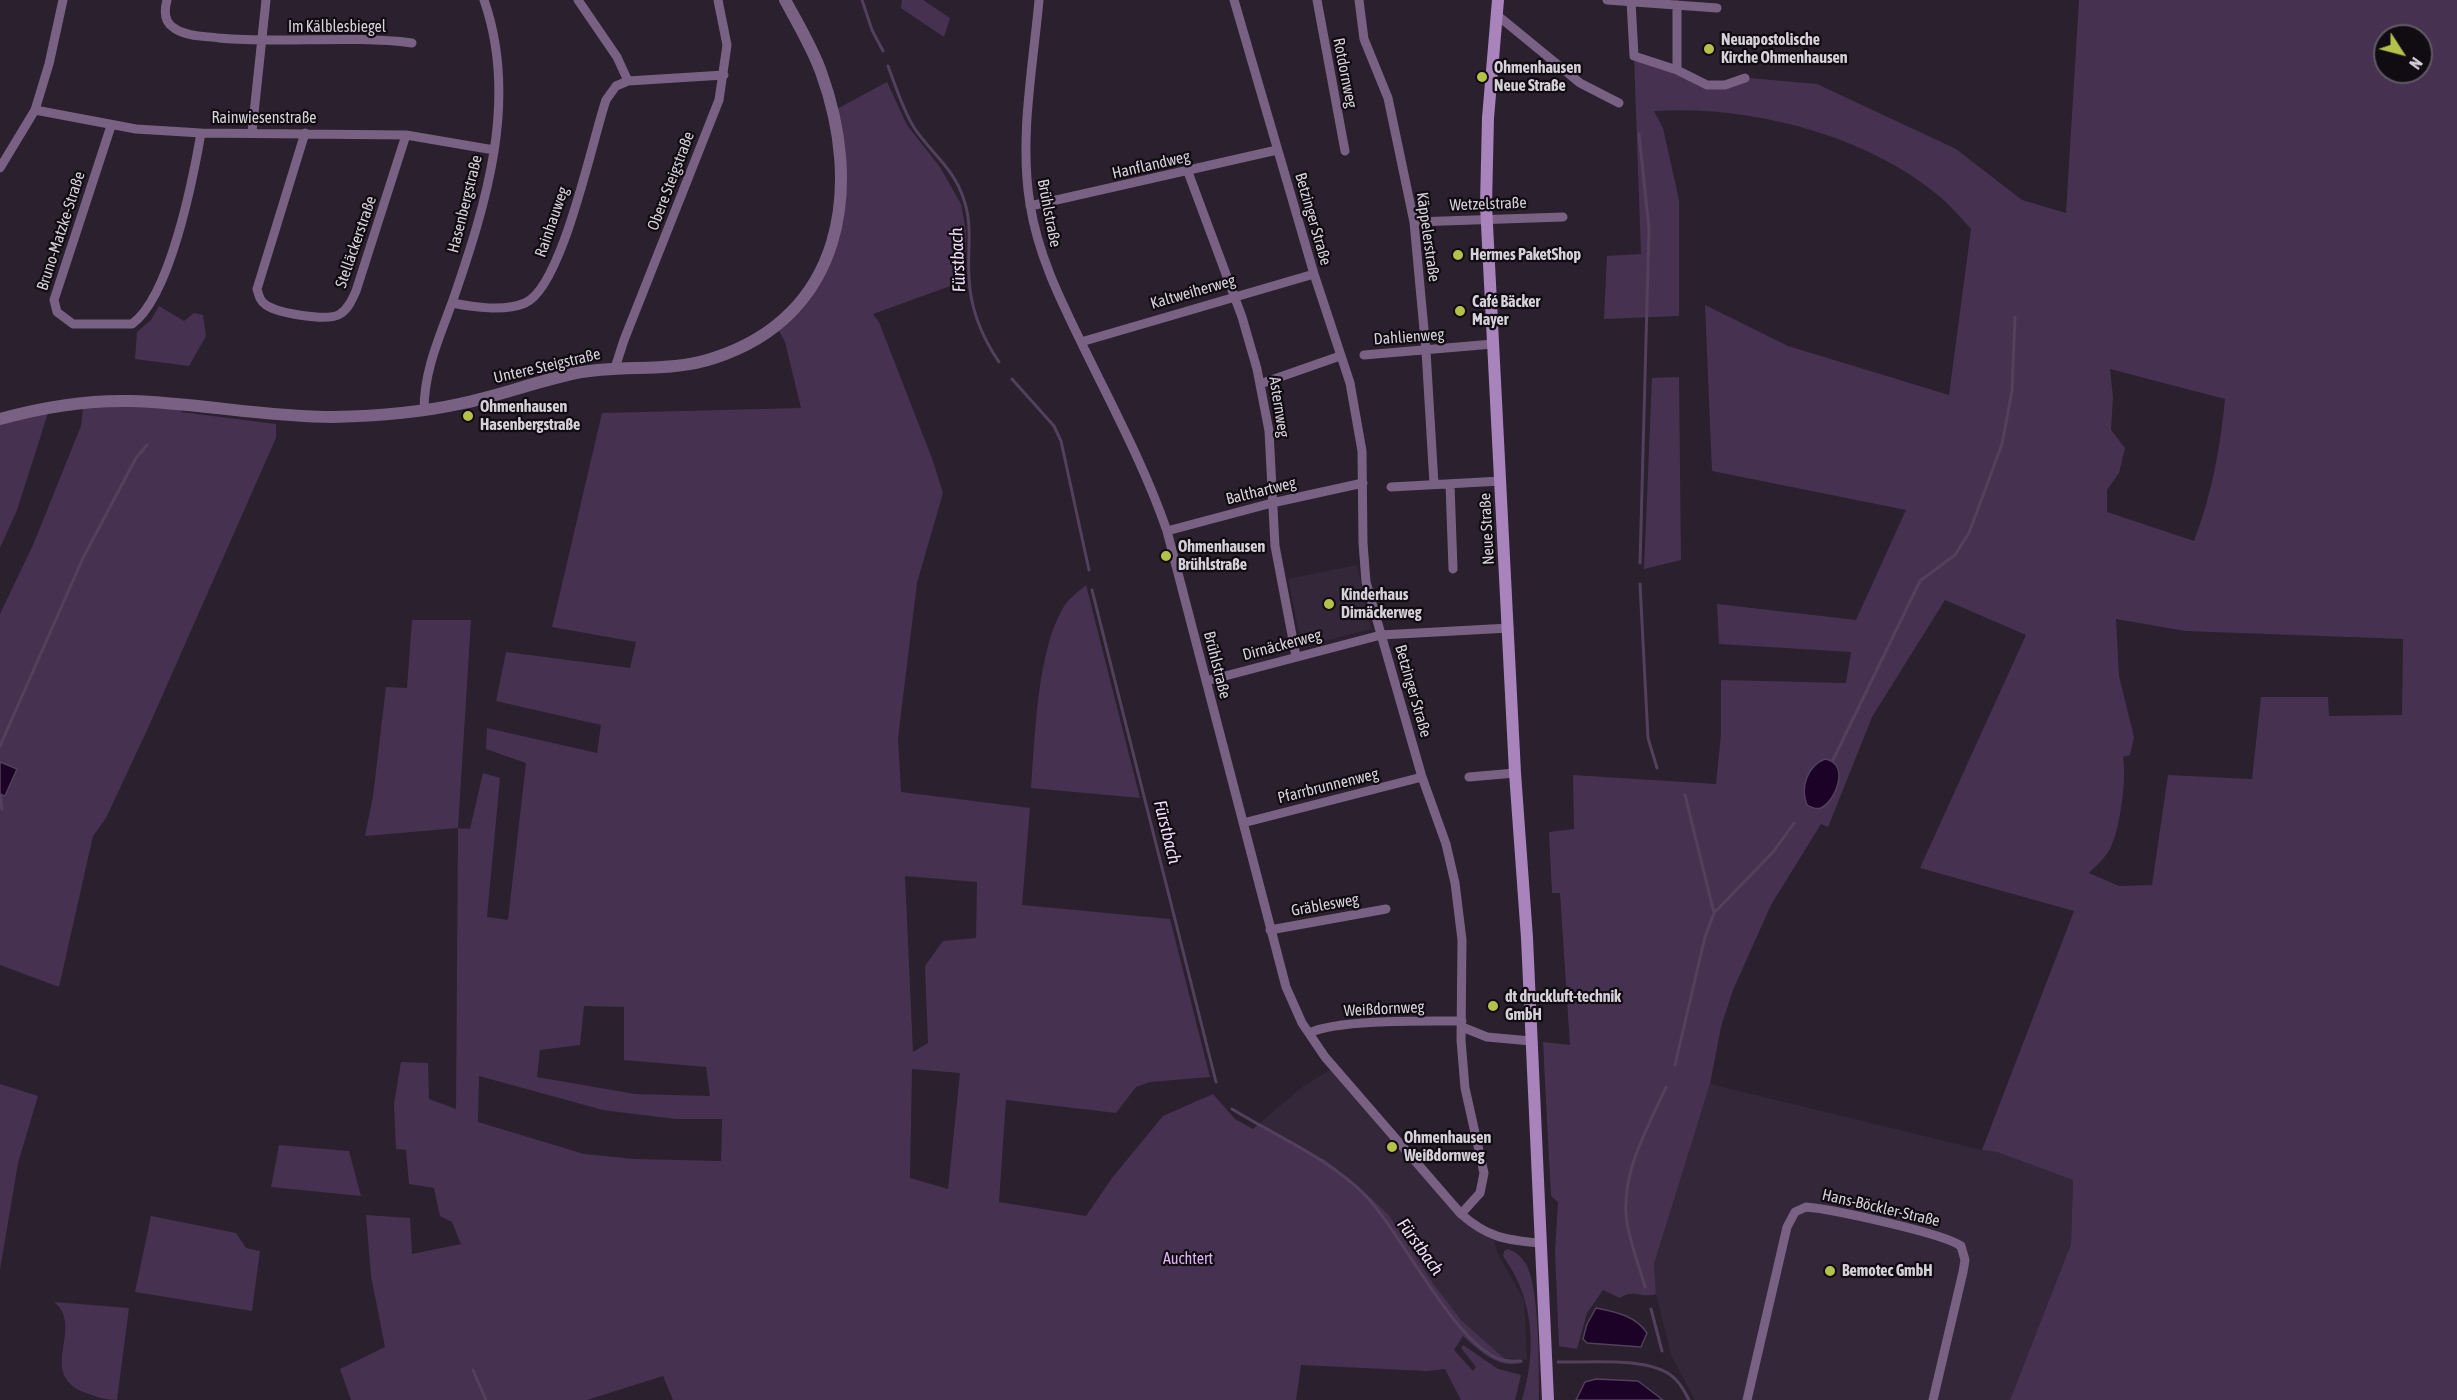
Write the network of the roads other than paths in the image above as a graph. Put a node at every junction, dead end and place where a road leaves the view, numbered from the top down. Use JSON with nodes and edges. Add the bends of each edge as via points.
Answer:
{"nodes":[{"id":1,"x":63,"y":0,"type":"edge"},
{"id":2,"x":167,"y":0,"type":"edge"},
{"id":3,"x":266,"y":0,"type":"edge"},
{"id":4,"x":484,"y":0,"type":"edge"},
{"id":5,"x":578,"y":0,"type":"edge"},
{"id":6,"x":718,"y":0,"type":"edge"},
{"id":7,"x":785,"y":0,"type":"edge"},
{"id":8,"x":1039,"y":0,"type":"edge"},
{"id":9,"x":1234,"y":0,"type":"edge"},
{"id":10,"x":1317,"y":0,"type":"edge"},
{"id":11,"x":1359,"y":0,"type":"edge"},
{"id":12,"x":1498,"y":0,"type":"edge"},
{"id":13,"x":1607,"y":0,"type":"edge"},
{"id":14,"x":1631,"y":2,"type":"junction"},
{"id":15,"x":1673,"y":3,"type":"edge"},
{"id":16,"x":1717,"y":9,"type":"dead end"},
{"id":17,"x":1497,"y":15,"type":"junction"},
{"id":18,"x":262,"y":42,"type":"junction"},
{"id":19,"x":411,"y":43,"type":"dead end"},
{"id":20,"x":1677,"y":70,"type":"junction"},
{"id":21,"x":724,"y":75,"type":"junction"},
{"id":22,"x":1745,"y":78,"type":"dead end"},
{"id":23,"x":628,"y":81,"type":"junction"},
{"id":24,"x":1619,"y":104,"type":"dead end"},
{"id":25,"x":35,"y":110,"type":"junction"},
{"id":26,"x":111,"y":126,"type":"junction"},
{"id":27,"x":252,"y":132,"type":"junction"},
{"id":28,"x":201,"y":133,"type":"junction"},
{"id":29,"x":305,"y":133,"type":"junction"},
{"id":30,"x":406,"y":135,"type":"junction"},
{"id":31,"x":494,"y":150,"type":"junction"},
{"id":32,"x":1277,"y":150,"type":"junction"},
{"id":33,"x":1345,"y":151,"type":"dead end"},
{"id":34,"x":0,"y":168,"type":"edge"},
{"id":35,"x":1188,"y":172,"type":"junction"},
{"id":36,"x":1030,"y":206,"type":"junction"},
{"id":37,"x":1486,"y":217,"type":"junction"},
{"id":38,"x":1563,"y":217,"type":"dead end"},
{"id":39,"x":1414,"y":222,"type":"junction"},
{"id":40,"x":1314,"y":274,"type":"junction"},
{"id":41,"x":1234,"y":296,"type":"junction"},
{"id":42,"x":452,"y":303,"type":"junction"},
{"id":43,"x":1081,"y":342,"type":"junction"},
{"id":44,"x":1493,"y":344,"type":"junction"},
{"id":45,"x":1426,"y":351,"type":"junction"},
{"id":46,"x":1364,"y":355,"type":"dead end"},
{"id":47,"x":1340,"y":356,"type":"junction"},
{"id":48,"x":615,"y":368,"type":"junction"},
{"id":49,"x":1260,"y":384,"type":"junction"},
{"id":50,"x":424,"y":410,"type":"junction"},
{"id":51,"x":0,"y":419,"type":"edge"},
{"id":52,"x":1501,"y":481,"type":"junction"},
{"id":53,"x":1363,"y":483,"type":"junction"},
{"id":54,"x":1434,"y":484,"type":"junction"},
{"id":55,"x":1450,"y":484,"type":"junction"},
{"id":56,"x":1391,"y":487,"type":"dead end"},
{"id":57,"x":1272,"y":503,"type":"junction"},
{"id":58,"x":1167,"y":531,"type":"junction"},
{"id":59,"x":1453,"y":569,"type":"dead end"},
{"id":60,"x":1509,"y":628,"type":"junction"},
{"id":61,"x":1381,"y":635,"type":"junction"},
{"id":62,"x":1296,"y":656,"type":"junction"},
{"id":63,"x":1206,"y":681,"type":"junction"},
{"id":64,"x":1515,"y":773,"type":"junction"},
{"id":65,"x":1422,"y":777,"type":"junction"},
{"id":66,"x":1469,"y":777,"type":"dead end"},
{"id":67,"x":1243,"y":823,"type":"junction"},
{"id":68,"x":1386,"y":909,"type":"dead end"},
{"id":69,"x":1270,"y":930,"type":"junction"},
{"id":70,"x":1462,"y":1024,"type":"junction"},
{"id":71,"x":1309,"y":1033,"type":"junction"},
{"id":72,"x":1531,"y":1041,"type":"junction"},
{"id":73,"x":1461,"y":1214,"type":"junction"},
{"id":74,"x":1539,"y":1244,"type":"junction"},
{"id":75,"x":1548,"y":1400,"type":"edge"},
{"id":76,"x":1747,"y":1400,"type":"edge"},
{"id":77,"x":1933,"y":1400,"type":"edge"}],
"edges":[{"from":1,"to":25,"type":"street"},
{"from":2,"to":18,"type":"street","via":[[168,24],[177,30]]},
{"from":3,"to":18,"type":"street","name":"Im Kälblesbiegel"},
{"from":4,"to":31,"type":"street","name":"Hasenbergstraße","via":[[497,52],[499,99]]},
{"from":5,"to":23,"type":"street","via":[[617,57]]},
{"from":6,"to":21,"type":"street","name":"Obere Steigstraße","via":[[726,32]]},
{"from":7,"to":48,"type":"street","name":"Untere Steigstraße","via":[[820,70],[839,142],[841,210],[826,263],[792,311],[738,349],[698,363]]},
{"from":8,"to":36,"type":"street","name":"Brühlstraße","via":[[1027,143]]},
{"from":9,"to":32,"type":"street","name":"Betzinger Straße"},
{"from":10,"to":33,"type":"street","name":"Rotdornweg"},
{"from":11,"to":39,"type":"street","name":"Käppelerstraße","via":[[1364,39],[1388,98]]},
{"from":12,"to":17,"type":"main road","name":"Neue Straße"},
{"from":13,"to":14,"type":"street"},
{"from":14,"to":15,"type":"street"},
{"from":14,"to":20,"type":"street","via":[[1634,56]]},
{"from":15,"to":16,"type":"street"},
{"from":15,"to":20,"type":"street"},
{"from":17,"to":24,"type":"street","via":[[1581,83]]},
{"from":17,"to":37,"type":"main road","name":"Neue Straße","via":[[1486,150]]},
{"from":18,"to":19,"type":"street","name":"Im Kälblesbiegel"},
{"from":18,"to":27,"type":"street","name":"Im Kälblesbiegel"},
{"from":20,"to":22,"type":"street","via":[[1707,85],[1725,85]]},
{"from":21,"to":23,"type":"street"},
{"from":21,"to":48,"type":"street","name":"Obere Steigstraße","via":[[719,100]]},
{"from":23,"to":42,"type":"street","name":"Rainhauweg","via":[[616,86],[606,100],[564,241],[536,297],[507,307]]},
{"from":25,"to":26,"type":"street","name":"Rainwiesenstraße"},
{"from":25,"to":34,"type":"street"},
{"from":26,"to":28,"type":"street","name":"Rainwiesenstraße"},
{"from":26,"to":28,"type":"street","name":"Bruno-Matzke-Straße","via":[[54,300],[57,312],[73,324],[132,324],[148,308],[173,248]]},
{"from":27,"to":28,"type":"street","name":"Rainwiesenstraße"},
{"from":27,"to":29,"type":"street","name":"Rainwiesenstraße"},
{"from":29,"to":30,"type":"street","name":"Rainwiesenstraße"},
{"from":29,"to":30,"type":"street","name":"Stelläckerstraße","via":[[257,289],[267,306],[323,318],[339,315],[356,291]]},
{"from":30,"to":31,"type":"street","name":"Rainwiesenstraße"},
{"from":31,"to":42,"type":"street","name":"Hasenbergstraße","via":[[476,232]]},
{"from":32,"to":35,"type":"street","name":"Hanflandweg"},
{"from":32,"to":40,"type":"street","name":"Betzinger Straße"},
{"from":35,"to":36,"type":"street","name":"Hanflandweg"},
{"from":35,"to":41,"type":"street","name":"Asternweg"},
{"from":36,"to":43,"type":"street","name":"Brühlstraße","via":[[1044,261]]},
{"from":37,"to":38,"type":"street","name":"Wetzelstraße"},
{"from":37,"to":39,"type":"street","name":"Wetzelstraße"},
{"from":37,"to":44,"type":"main road","name":"Neue Straße"},
{"from":39,"to":45,"type":"street","name":"Käppelerstraße"},
{"from":40,"to":41,"type":"street","name":"Kaltweiherweg"},
{"from":40,"to":47,"type":"street","name":"Betzinger Straße"},
{"from":41,"to":43,"type":"street","name":"Kaltweiherweg"},
{"from":41,"to":49,"type":"street","name":"Asternweg"},
{"from":42,"to":50,"type":"street","name":"Hasenbergstraße","via":[[431,361]]},
{"from":43,"to":58,"type":"street","name":"Brühlstraße","via":[[1148,480]]},
{"from":44,"to":45,"type":"street","name":"Dahlienweg"},
{"from":44,"to":52,"type":"main road","name":"Neue Straße"},
{"from":45,"to":46,"type":"street","name":"Dahlienweg"},
{"from":45,"to":54,"type":"street","name":"Käppelerstraße"},
{"from":47,"to":49,"type":"street"},
{"from":47,"to":53,"type":"street","name":"Betzinger Straße","via":[[1359,423]]},
{"from":48,"to":50,"type":"street","name":"Untere Steigstraße"},
{"from":49,"to":57,"type":"street","name":"Asternweg","via":[[1269,431]]},
{"from":50,"to":51,"type":"street","name":"Untere Steigstraße","via":[[308,416],[108,402],[50,407]]},
{"from":52,"to":55,"type":"street"},
{"from":52,"to":60,"type":"main road","name":"Neue Straße"},
{"from":53,"to":57,"type":"street","name":"Balthartweg"},
{"from":53,"to":61,"type":"street","name":"Betzinger Straße","via":[[1365,573]]},
{"from":54,"to":55,"type":"street"},
{"from":54,"to":56,"type":"street"},
{"from":55,"to":59,"type":"street"},
{"from":57,"to":58,"type":"street","name":"Balthartweg"},
{"from":57,"to":62,"type":"street","name":"Asternweg","via":[[1281,585]]},
{"from":58,"to":63,"type":"street","name":"Brühlstraße"},
{"from":60,"to":61,"type":"street","name":"Dirnäckerweg"},
{"from":60,"to":64,"type":"main road","name":"Neue Straße"},
{"from":61,"to":62,"type":"street","name":"Dirnäckerweg"},
{"from":61,"to":65,"type":"street","name":"Betzinger Straße"},
{"from":62,"to":63,"type":"street","name":"Dirnäckerweg"},
{"from":63,"to":67,"type":"street","name":"Brühlstraße"},
{"from":64,"to":66,"type":"street"},
{"from":64,"to":72,"type":"main road","name":"Neue Straße"},
{"from":65,"to":67,"type":"street","name":"Pfarrbrunnenweg"},
{"from":65,"to":70,"type":"street","name":"Betzinger Straße","via":[[1443,837],[1458,903]]},
{"from":67,"to":69,"type":"street","name":"Brühlstraße"},
{"from":68,"to":69,"type":"street","name":"Gräblesweg"},
{"from":69,"to":71,"type":"street","name":"Brühlstraße","via":[[1286,987]]},
{"from":70,"to":71,"type":"street","name":"Weißdornweg","via":[[1334,1026]]},
{"from":70,"to":72,"type":"street","name":"Weißdornweg","via":[[1488,1036]]},
{"from":70,"to":73,"type":"street","name":"Betzinger Straße","via":[[1465,1088],[1484,1182],[1475,1200]]},
{"from":71,"to":73,"type":"street","name":"Brühlstraße","via":[[1333,1068]]},
{"from":72,"to":74,"type":"main road","name":"Neue Straße"},
{"from":73,"to":74,"type":"street","name":"Brühlstraße","via":[[1494,1237]]},
{"from":74,"to":75,"type":"main road","name":"Neue Straße"},
{"from":76,"to":77,"type":"street","name":"Hans-Böckler-Straße","via":[[1787,1227],[1795,1212],[1806,1207],[1928,1234],[1961,1246],[1963,1272]]}]}
